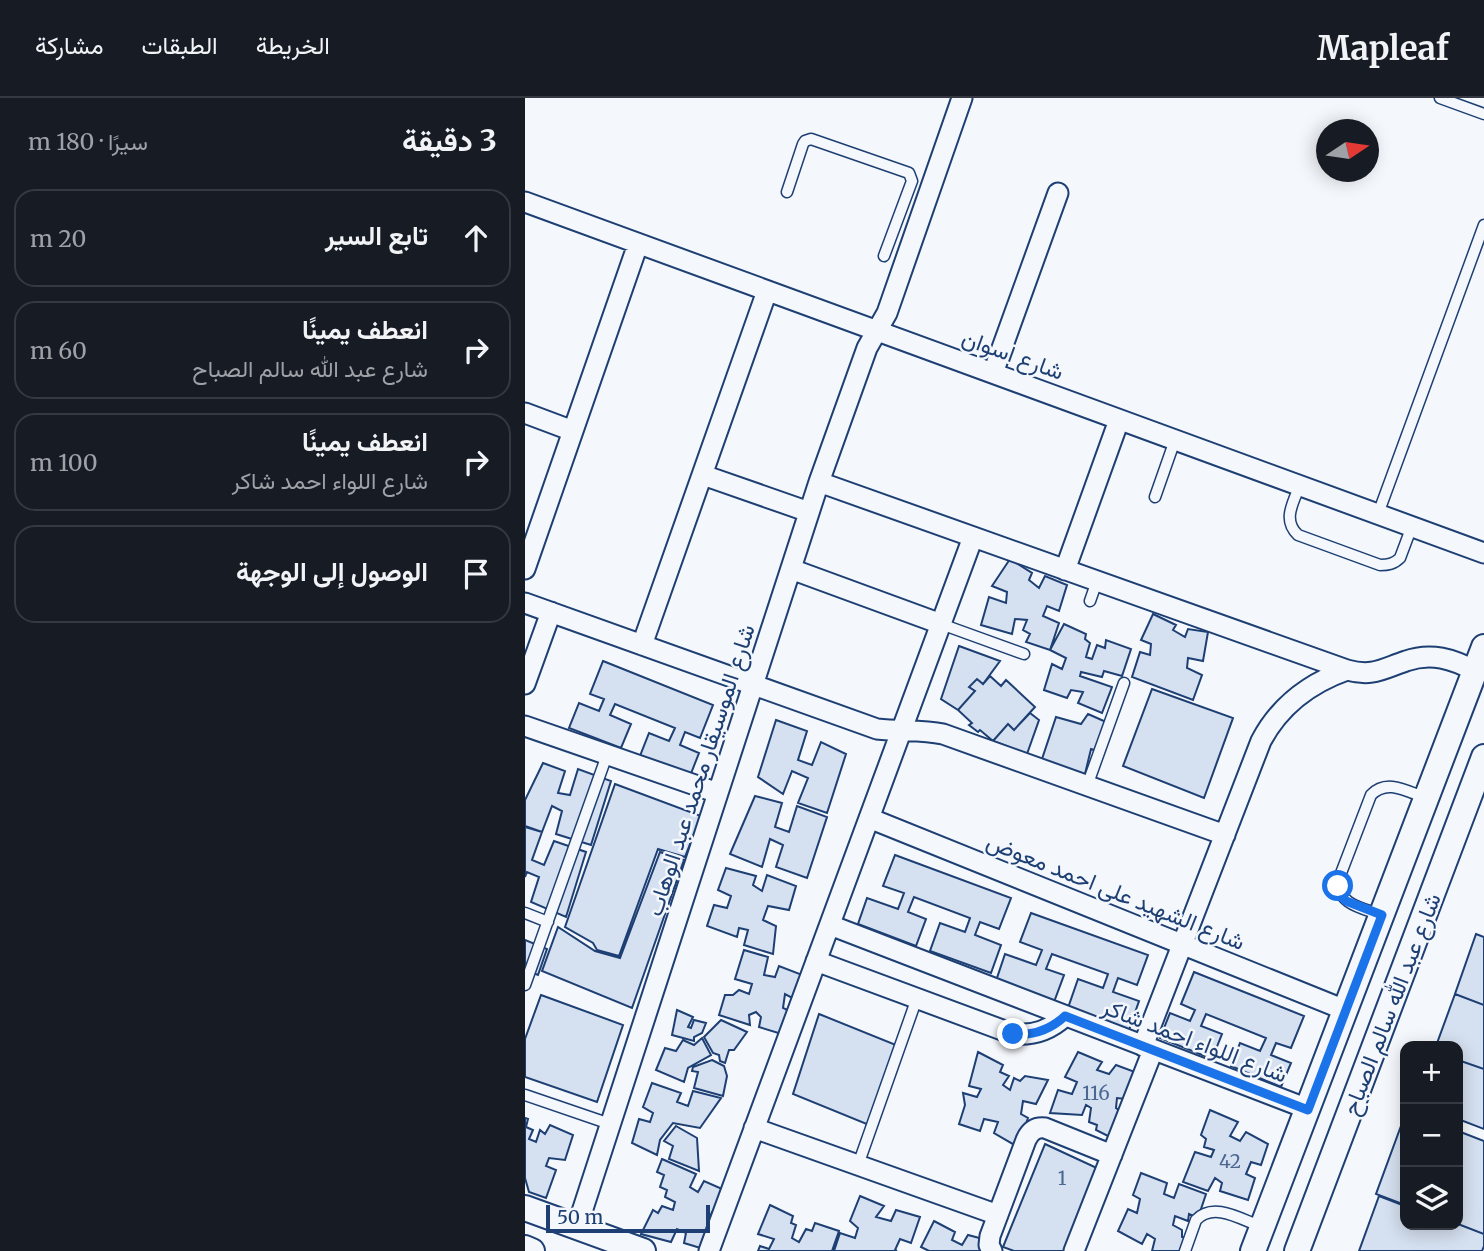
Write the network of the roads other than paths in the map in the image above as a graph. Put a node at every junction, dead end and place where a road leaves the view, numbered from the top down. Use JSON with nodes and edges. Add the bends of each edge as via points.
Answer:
{"nodes":[{"id":1,"x":962,"y":98,"type":"edge"},
{"id":2,"x":1440,"y":98,"type":"edge"},
{"id":3,"x":1484,"y":114,"type":"edge"},
{"id":4,"x":787,"y":192,"type":"dead end"},
{"id":5,"x":1058,"y":193,"type":"dead end"},
{"id":6,"x":525,"y":202,"type":"edge"},
{"id":7,"x":1484,"y":225,"type":"edge"},
{"id":8,"x":893,"y":230,"type":"junction"},
{"id":9,"x":914,"y":237,"type":"junction"},
{"id":10,"x":638,"y":244,"type":"junction"},
{"id":11,"x":884,"y":256,"type":"dead end"},
{"id":12,"x":767,"y":291,"type":"junction"},
{"id":13,"x":877,"y":331,"type":"junction"},
{"id":14,"x":993,"y":373,"type":"junction"},
{"id":15,"x":525,"y":413,"type":"edge"},
{"id":16,"x":1119,"y":419,"type":"junction"},
{"id":17,"x":573,"y":431,"type":"junction"},
{"id":18,"x":1175,"y":440,"type":"junction"},
{"id":19,"x":703,"y":475,"type":"junction"},
{"id":20,"x":819,"y":482,"type":"junction"},
{"id":21,"x":1300,"y":485,"type":"junction"},
{"id":22,"x":1155,"y":497,"type":"dead end"},
{"id":23,"x":809,"y":512,"type":"junction"},
{"id":24,"x":1378,"y":514,"type":"junction"},
{"id":25,"x":1412,"y":526,"type":"junction"},
{"id":26,"x":973,"y":537,"type":"junction"},
{"id":27,"x":1484,"y":553,"type":"edge"},
{"id":28,"x":525,"y":569,"type":"edge"},
{"id":29,"x":790,"y":569,"type":"junction"},
{"id":30,"x":1065,"y":570,"type":"junction"},
{"id":31,"x":1097,"y":581,"type":"junction"},
{"id":32,"x":1090,"y":601,"type":"dead end"},
{"id":33,"x":525,"y":603,"type":"edge"},
{"id":34,"x":551,"y":612,"type":"junction"},
{"id":35,"x":941,"y":624,"type":"junction"},
{"id":36,"x":642,"y":645,"type":"junction"},
{"id":37,"x":1484,"y":647,"type":"edge"},
{"id":38,"x":1024,"y":654,"type":"dead end"},
{"id":39,"x":1347,"y":670,"type":"junction"},
{"id":40,"x":1475,"y":671,"type":"junction"},
{"id":41,"x":753,"y":683,"type":"junction"},
{"id":42,"x":1123,"y":683,"type":"dead end"},
{"id":43,"x":525,"y":684,"type":"edge"},
{"id":44,"x":525,"y":726,"type":"edge"},
{"id":45,"x":902,"y":730,"type":"junction"},
{"id":46,"x":607,"y":755,"type":"junction"},
{"id":47,"x":1484,"y":757,"type":"edge"},
{"id":48,"x":1087,"y":786,"type":"junction"},
{"id":49,"x":718,"y":793,"type":"junction"},
{"id":50,"x":1426,"y":799,"type":"junction"},
{"id":51,"x":869,"y":818,"type":"junction"},
{"id":52,"x":1225,"y":835,"type":"junction"},
{"id":53,"x":525,"y":913,"type":"edge"},
{"id":54,"x":1382,"y":915,"type":"junction"},
{"id":55,"x":548,"y":922,"type":"junction"},
{"id":56,"x":830,"y":925,"type":"junction"},
{"id":57,"x":1182,"y":944,"type":"junction"},
{"id":58,"x":816,"y":961,"type":"junction"},
{"id":59,"x":525,"y":985,"type":"edge"},
{"id":60,"x":917,"y":998,"type":"junction"},
{"id":61,"x":1346,"y":1010,"type":"junction"},
{"id":62,"x":1065,"y":1016,"type":"junction"},
{"id":63,"x":1148,"y":1048,"type":"junction"},
{"id":64,"x":525,"y":1095,"type":"edge"},
{"id":65,"x":1308,"y":1110,"type":"junction"},
{"id":66,"x":610,"y":1124,"type":"junction"},
{"id":67,"x":754,"y":1128,"type":"junction"},
{"id":68,"x":1112,"y":1155,"type":"junction"},
{"id":69,"x":858,"y":1165,"type":"junction"},
{"id":70,"x":525,"y":1208,"type":"edge"},
{"id":71,"x":998,"y":1215,"type":"junction"},
{"id":72,"x":577,"y":1227,"type":"junction"},
{"id":73,"x":1259,"y":1244,"type":"edge"},
{"id":74,"x":525,"y":1248,"type":"edge"},
{"id":75,"x":532,"y":1251,"type":"edge"},
{"id":76,"x":643,"y":1251,"type":"edge"},
{"id":77,"x":709,"y":1251,"type":"edge"},
{"id":78,"x":992,"y":1251,"type":"edge"},
{"id":79,"x":1074,"y":1251,"type":"edge"},
{"id":80,"x":1185,"y":1251,"type":"edge"},
{"id":81,"x":1297,"y":1251,"type":"edge"}],
"edges":[{"from":1,"to":9,"type":"street","name":"شارع الموسيقار محمد عبد الوهاب"},
{"from":2,"to":3,"type":"lane"},
{"from":4,"to":8,"type":"lane","via":[[807,139],[907,172],[912,181]]},
{"from":5,"to":14,"type":"street"},
{"from":6,"to":10,"type":"street","name":"شارع اسوان"},
{"from":7,"to":24,"type":"lane"},
{"from":8,"to":9,"type":"lane"},
{"from":8,"to":11,"type":"lane"},
{"from":9,"to":13,"type":"street","name":"شارع الموسيقار محمد عبد الوهاب"},
{"from":10,"to":12,"type":"street","name":"شارع اسوان"},
{"from":10,"to":17,"type":"street"},
{"from":12,"to":13,"type":"street","name":"شارع اسوان"},
{"from":12,"to":19,"type":"street"},
{"from":13,"to":14,"type":"street","name":"شارع اسوان"},
{"from":13,"to":20,"type":"street","name":"شارع الموسيقار محمد عبد الوهاب"},
{"from":14,"to":16,"type":"street","name":"شارع اسوان"},
{"from":15,"to":17,"type":"street"},
{"from":16,"to":18,"type":"street","name":"شارع اسوان"},
{"from":16,"to":30,"type":"street"},
{"from":17,"to":28,"type":"street"},
{"from":18,"to":21,"type":"street","name":"شارع اسوان"},
{"from":18,"to":22,"type":"lane"},
{"from":19,"to":23,"type":"street"},
{"from":19,"to":36,"type":"street"},
{"from":20,"to":23,"type":"street","name":"شارع الموسيقار محمد عبد الوهاب"},
{"from":20,"to":26,"type":"street"},
{"from":21,"to":24,"type":"street","name":"شارع اسوان"},
{"from":21,"to":25,"type":"lane","via":[[1289,516],[1297,535],[1386,565],[1400,558]]},
{"from":23,"to":29,"type":"street","name":"شارع الموسيقار محمد عبد الوهاب"},
{"from":24,"to":25,"type":"street","name":"شارع اسوان"},
{"from":25,"to":27,"type":"street","name":"شارع اسوان"},
{"from":26,"to":30,"type":"street"},
{"from":26,"to":35,"type":"street"},
{"from":29,"to":35,"type":"street"},
{"from":29,"to":41,"type":"street","name":"شارع الموسيقار محمد عبد الوهاب"},
{"from":30,"to":31,"type":"street"},
{"from":31,"to":32,"type":"lane"},
{"from":31,"to":39,"type":"street"},
{"from":33,"to":34,"type":"street"},
{"from":34,"to":36,"type":"street"},
{"from":34,"to":43,"type":"street"},
{"from":35,"to":38,"type":"lane"},
{"from":35,"to":45,"type":"street"},
{"from":36,"to":41,"type":"street"},
{"from":37,"to":40,"type":"street","name":"شارع عبد الله سالم الصباح"},
{"from":39,"to":40,"type":"street","via":[[1372,673],[1425,657],[1446,658]]},
{"from":39,"to":52,"type":"street","via":[[1308,688],[1276,717],[1261,741]]},
{"from":40,"to":50,"type":"street","name":"شارع عبد الله سالم الصباح"},
{"from":41,"to":45,"type":"street","via":[[877,729]]},
{"from":41,"to":49,"type":"street","name":"شارع الموسيقار محمد عبد الوهاب"},
{"from":42,"to":48,"type":"lane"},
{"from":44,"to":46,"type":"street"},
{"from":45,"to":48,"type":"street","via":[[943,734]]},
{"from":45,"to":51,"type":"street"},
{"from":46,"to":49,"type":"street"},
{"from":46,"to":55,"type":"lane"},
{"from":47,"to":81,"type":"street","name":"شارع عبد الله سالم الصباح"},
{"from":48,"to":52,"type":"street"},
{"from":49,"to":66,"type":"street","name":"شارع الموسيقار محمد عبد الوهاب"},
{"from":50,"to":54,"type":"street","name":"شارع عبد الله سالم الصباح"},
{"from":50,"to":54,"type":"lane","via":[[1390,786],[1375,791],[1338,881],[1346,901]]},
{"from":51,"to":56,"type":"street"},
{"from":51,"to":57,"type":"street","name":"شارع الشهيد على احمد معوض"},
{"from":52,"to":57,"type":"street"},
{"from":53,"to":55,"type":"lane"},
{"from":54,"to":61,"type":"street","name":"شارع عبد الله سالم الصباح"},
{"from":55,"to":59,"type":"lane"},
{"from":56,"to":58,"type":"street"},
{"from":56,"to":62,"type":"street","name":"شارع اللواء احمد شاكر"},
{"from":57,"to":61,"type":"street","name":"شارع الشهيد على احمد معوض"},
{"from":57,"to":63,"type":"street"},
{"from":58,"to":60,"type":"street","name":"شارع اللواء احمد شاكر"},
{"from":58,"to":67,"type":"street"},
{"from":60,"to":62,"type":"street","name":"شارع اللواء احمد شاكر","via":[[1013,1034],[1041,1032]]},
{"from":60,"to":69,"type":"lane"},
{"from":61,"to":65,"type":"street","name":"شارع عبد الله سالم الصباح"},
{"from":62,"to":63,"type":"street","name":"شارع اللواء احمد شاكر"},
{"from":63,"to":65,"type":"street","name":"شارع اللواء احمد شاكر"},
{"from":63,"to":68,"type":"street"},
{"from":64,"to":66,"type":"lane"},
{"from":65,"to":73,"type":"street","name":"شارع عبد الله سالم الصباح"},
{"from":66,"to":72,"type":"street","name":"شارع الموسيقار محمد عبد الوهاب"},
{"from":67,"to":69,"type":"street"},
{"from":67,"to":77,"type":"street"},
{"from":68,"to":71,"type":"street","via":[[1045,1128],[1035,1129],[1028,1136]]},
{"from":68,"to":79,"type":"street"},
{"from":69,"to":71,"type":"street"},
{"from":70,"to":72,"type":"street"},
{"from":71,"to":78,"type":"street","via":[[989,1240]]},
{"from":72,"to":76,"type":"street"},
{"from":73,"to":80,"type":"lane","via":[[1220,1212],[1210,1211],[1196,1220]]},
{"from":74,"to":75,"type":"street"}]}
